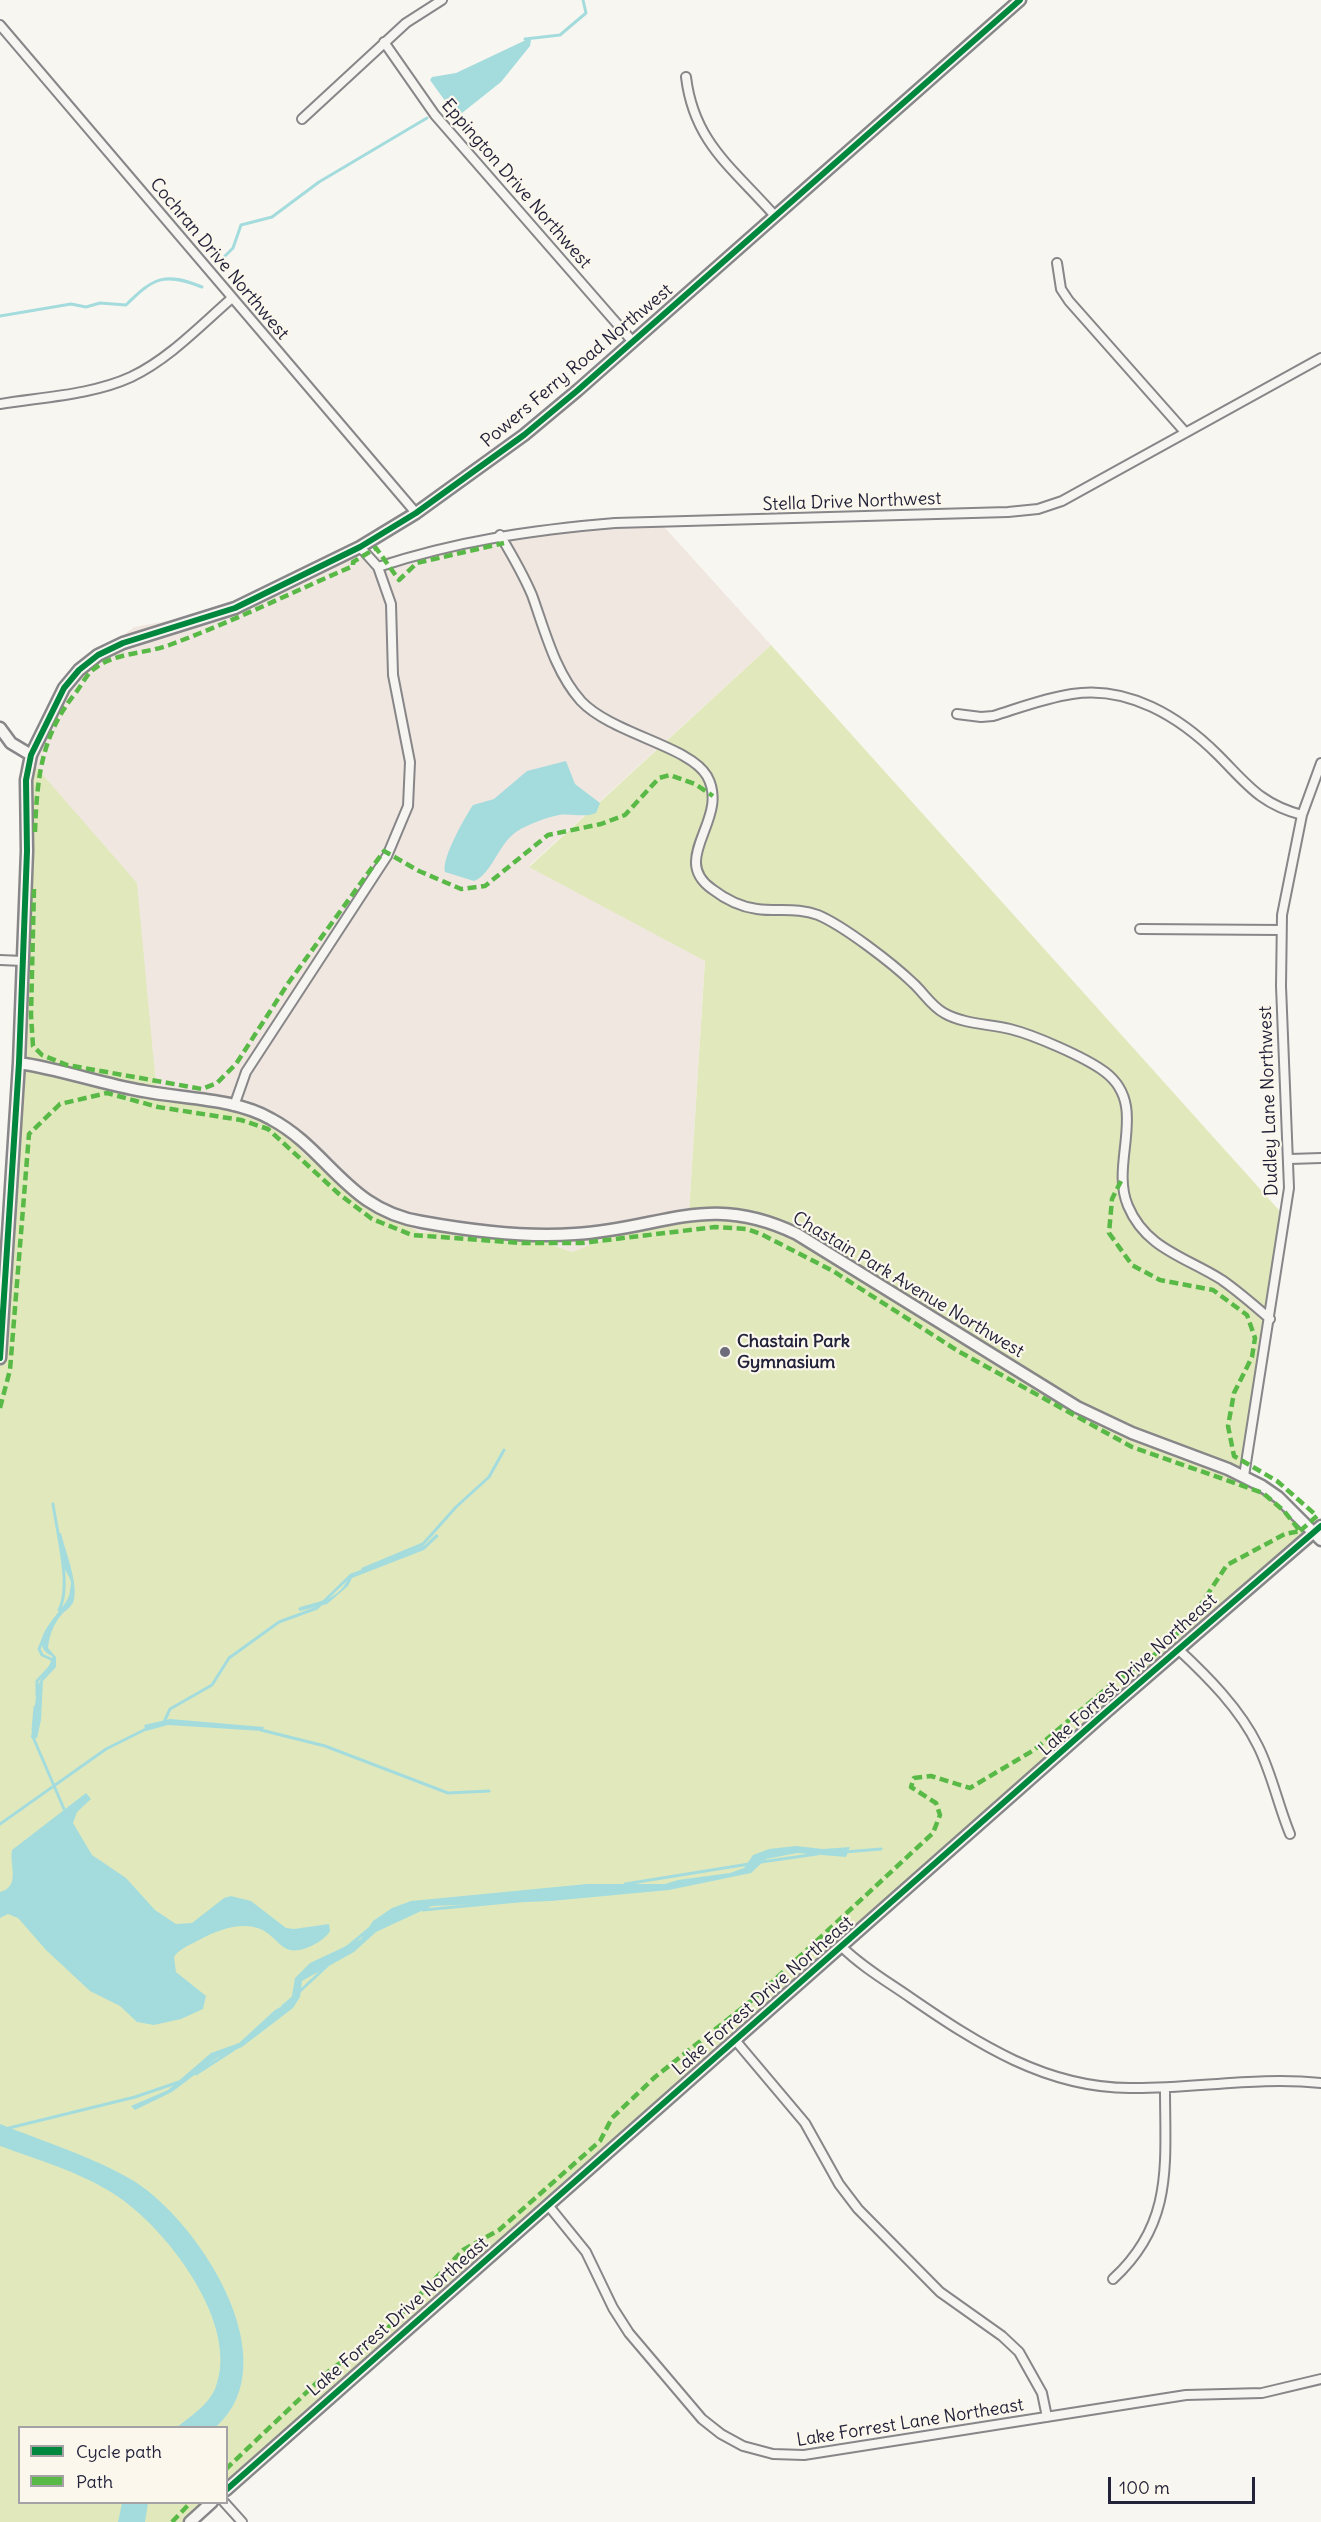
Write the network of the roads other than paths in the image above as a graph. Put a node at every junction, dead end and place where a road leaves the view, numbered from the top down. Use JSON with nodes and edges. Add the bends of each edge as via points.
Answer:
{"nodes":[{"id":1,"x":442,"y":0,"type":"edge"},
{"id":2,"x":1020,"y":0,"type":"edge"},
{"id":3,"x":0,"y":25,"type":"edge"},
{"id":4,"x":384,"y":42,"type":"junction"},
{"id":5,"x":686,"y":76,"type":"dead end"},
{"id":6,"x":302,"y":119,"type":"dead end"},
{"id":7,"x":775,"y":216,"type":"junction"},
{"id":8,"x":1057,"y":263,"type":"dead end"},
{"id":9,"x":232,"y":298,"type":"junction"},
{"id":10,"x":633,"y":342,"type":"junction"},
{"id":11,"x":1321,"y":358,"type":"edge"},
{"id":12,"x":0,"y":404,"type":"edge"},
{"id":13,"x":1185,"y":432,"type":"junction"},
{"id":14,"x":416,"y":513,"type":"junction"},
{"id":15,"x":500,"y":536,"type":"junction"},
{"id":16,"x":360,"y":547,"type":"junction"},
{"id":17,"x":378,"y":567,"type":"junction"},
{"id":18,"x":957,"y":714,"type":"dead end"},
{"id":19,"x":0,"y":728,"type":"edge"},
{"id":20,"x":31,"y":755,"type":"junction"},
{"id":21,"x":1321,"y":763,"type":"edge"},
{"id":22,"x":1302,"y":815,"type":"junction"},
{"id":23,"x":1140,"y":929,"type":"dead end"},
{"id":24,"x":1281,"y":930,"type":"junction"},
{"id":25,"x":0,"y":960,"type":"edge"},
{"id":26,"x":23,"y":961,"type":"junction"},
{"id":27,"x":19,"y":1063,"type":"junction"},
{"id":28,"x":234,"y":1106,"type":"junction"},
{"id":29,"x":1321,"y":1158,"type":"edge"},
{"id":30,"x":1290,"y":1159,"type":"junction"},
{"id":31,"x":1270,"y":1319,"type":"junction"},
{"id":32,"x":0,"y":1358,"type":"edge"},
{"id":33,"x":1244,"y":1476,"type":"junction"},
{"id":34,"x":1319,"y":1533,"type":"edge"},
{"id":35,"x":1178,"y":1649,"type":"junction"},
{"id":36,"x":1290,"y":1834,"type":"dead end"},
{"id":37,"x":842,"y":1947,"type":"junction"},
{"id":38,"x":735,"y":2040,"type":"junction"},
{"id":39,"x":1321,"y":2083,"type":"edge"},
{"id":40,"x":1165,"y":2088,"type":"junction"},
{"id":41,"x":548,"y":2205,"type":"junction"},
{"id":42,"x":1113,"y":2279,"type":"dead end"},
{"id":43,"x":1321,"y":2379,"type":"edge"},
{"id":44,"x":1047,"y":2417,"type":"junction"},
{"id":45,"x":228,"y":2488,"type":"edge"},
{"id":46,"x":210,"y":2504,"type":"edge"},
{"id":47,"x":226,"y":2504,"type":"edge"},
{"id":48,"x":190,"y":2522,"type":"edge"},
{"id":49,"x":242,"y":2522,"type":"edge"}],
"edges":[{"from":1,"to":4,"type":"street"},
{"from":2,"to":7,"type":"street","name":"Powers Ferry Road Northwest"},
{"from":3,"to":9,"type":"street","name":"Cochran Drive Northwest"},
{"from":4,"to":6,"type":"street"},
{"from":4,"to":10,"type":"street","name":"Eppington Drive Northwest","via":[[435,115]]},
{"from":5,"to":7,"type":"street","via":[[689,103],[700,129]]},
{"from":7,"to":10,"type":"street","name":"Powers Ferry Road Northwest"},
{"from":8,"to":13,"type":"street","via":[[1062,289],[1069,301]]},
{"from":9,"to":12,"type":"street","via":[[167,354],[131,377],[108,385]]},
{"from":9,"to":14,"type":"street","name":"Cochran Drive Northwest"},
{"from":10,"to":14,"type":"street","name":"Powers Ferry Road Northwest","via":[[524,435]]},
{"from":11,"to":13,"type":"street","name":"Stella Drive Northwest"},
{"from":13,"to":15,"type":"street","name":"Stella Drive Northwest","via":[[1062,501],[1038,509],[615,523]]},
{"from":14,"to":16,"type":"street","name":"Powers Ferry Road Northwest"},
{"from":15,"to":17,"type":"street","name":"Stella Drive Northwest","via":[[440,547]]},
{"from":15,"to":31,"type":"street","via":[[524,578],[556,659],[580,699],[607,722],[690,759],[707,776],[714,808],[695,857],[697,871],[705,883],[745,907],[800,910],[822,916],[907,977],[944,1013],[1028,1034],[1106,1073],[1120,1088],[1127,1107],[1122,1180],[1126,1204],[1136,1223],[1159,1247],[1222,1281]]},
{"from":16,"to":17,"type":"street"},
{"from":16,"to":20,"type":"street","name":"Powers Ferry Road Northwest","via":[[235,608],[123,643],[98,655],[64,688]]},
{"from":17,"to":28,"type":"street","via":[[391,604],[393,675],[410,762],[408,806],[387,856],[246,1072]]},
{"from":18,"to":22,"type":"street","via":[[993,716],[1075,693],[1130,698],[1155,708],[1193,733],[1263,800]]},
{"from":19,"to":20,"type":"street","via":[[11,743]]},
{"from":20,"to":26,"type":"street","name":"Powers Ferry Road Northwest","via":[[26,780]]},
{"from":21,"to":22,"type":"street","name":"Dudley Lane Northwest"},
{"from":22,"to":24,"type":"street","name":"Dudley Lane Northwest"},
{"from":23,"to":24,"type":"street"},
{"from":24,"to":30,"type":"street","name":"Dudley Lane Northwest"},
{"from":25,"to":26,"type":"street"},
{"from":26,"to":27,"type":"street","name":"Powers Ferry Road Northwest"},
{"from":27,"to":28,"type":"street","name":"Chastain Park Avenue Northwest","via":[[141,1091]]},
{"from":27,"to":32,"type":"street","name":"Powers Ferry Road Northwest"},
{"from":28,"to":33,"type":"street","name":"Chastain Park Avenue Northwest","via":[[260,1113],[283,1126],[367,1201],[420,1222],[547,1235],[604,1231],[704,1212],[774,1223],[1077,1407],[1132,1433]]},
{"from":29,"to":30,"type":"street"},
{"from":30,"to":31,"type":"street","name":"Dudley Lane Northwest","via":[[1286,1218]]},
{"from":31,"to":33,"type":"street","name":"Dudley Lane Northwest"},
{"from":33,"to":34,"type":"street","name":"Chastain Park Avenue Northwest","via":[[1278,1497]]},
{"from":34,"to":35,"type":"street","name":"Lake Forrest Drive Northeast"},
{"from":35,"to":36,"type":"street","via":[[1233,1708],[1258,1746]]},
{"from":35,"to":37,"type":"street","name":"Lake Forrest Drive Northeast"},
{"from":37,"to":38,"type":"street","name":"Lake Forrest Drive Northeast"},
{"from":37,"to":40,"type":"street","via":[[968,2037],[1016,2063],[1088,2084]]},
{"from":38,"to":41,"type":"street","name":"Lake Forrest Drive Northeast"},
{"from":38,"to":44,"type":"street","via":[[805,2123],[858,2210],[940,2292],[1019,2352],[1042,2393]]},
{"from":39,"to":40,"type":"street"},
{"from":40,"to":42,"type":"street","via":[[1165,2178],[1160,2208],[1141,2248]]},
{"from":41,"to":44,"type":"street","name":"Lake Forrest Lane Northeast","via":[[586,2252],[629,2333],[702,2419],[743,2446],[773,2454],[804,2456]]},
{"from":41,"to":45,"type":"street","name":"Lake Forrest Drive Northeast"},
{"from":43,"to":44,"type":"street","name":"Lake Forrest Lane Northeast","via":[[1262,2393],[1186,2395]]},
{"from":46,"to":48,"type":"street"},
{"from":47,"to":49,"type":"street"}]}
